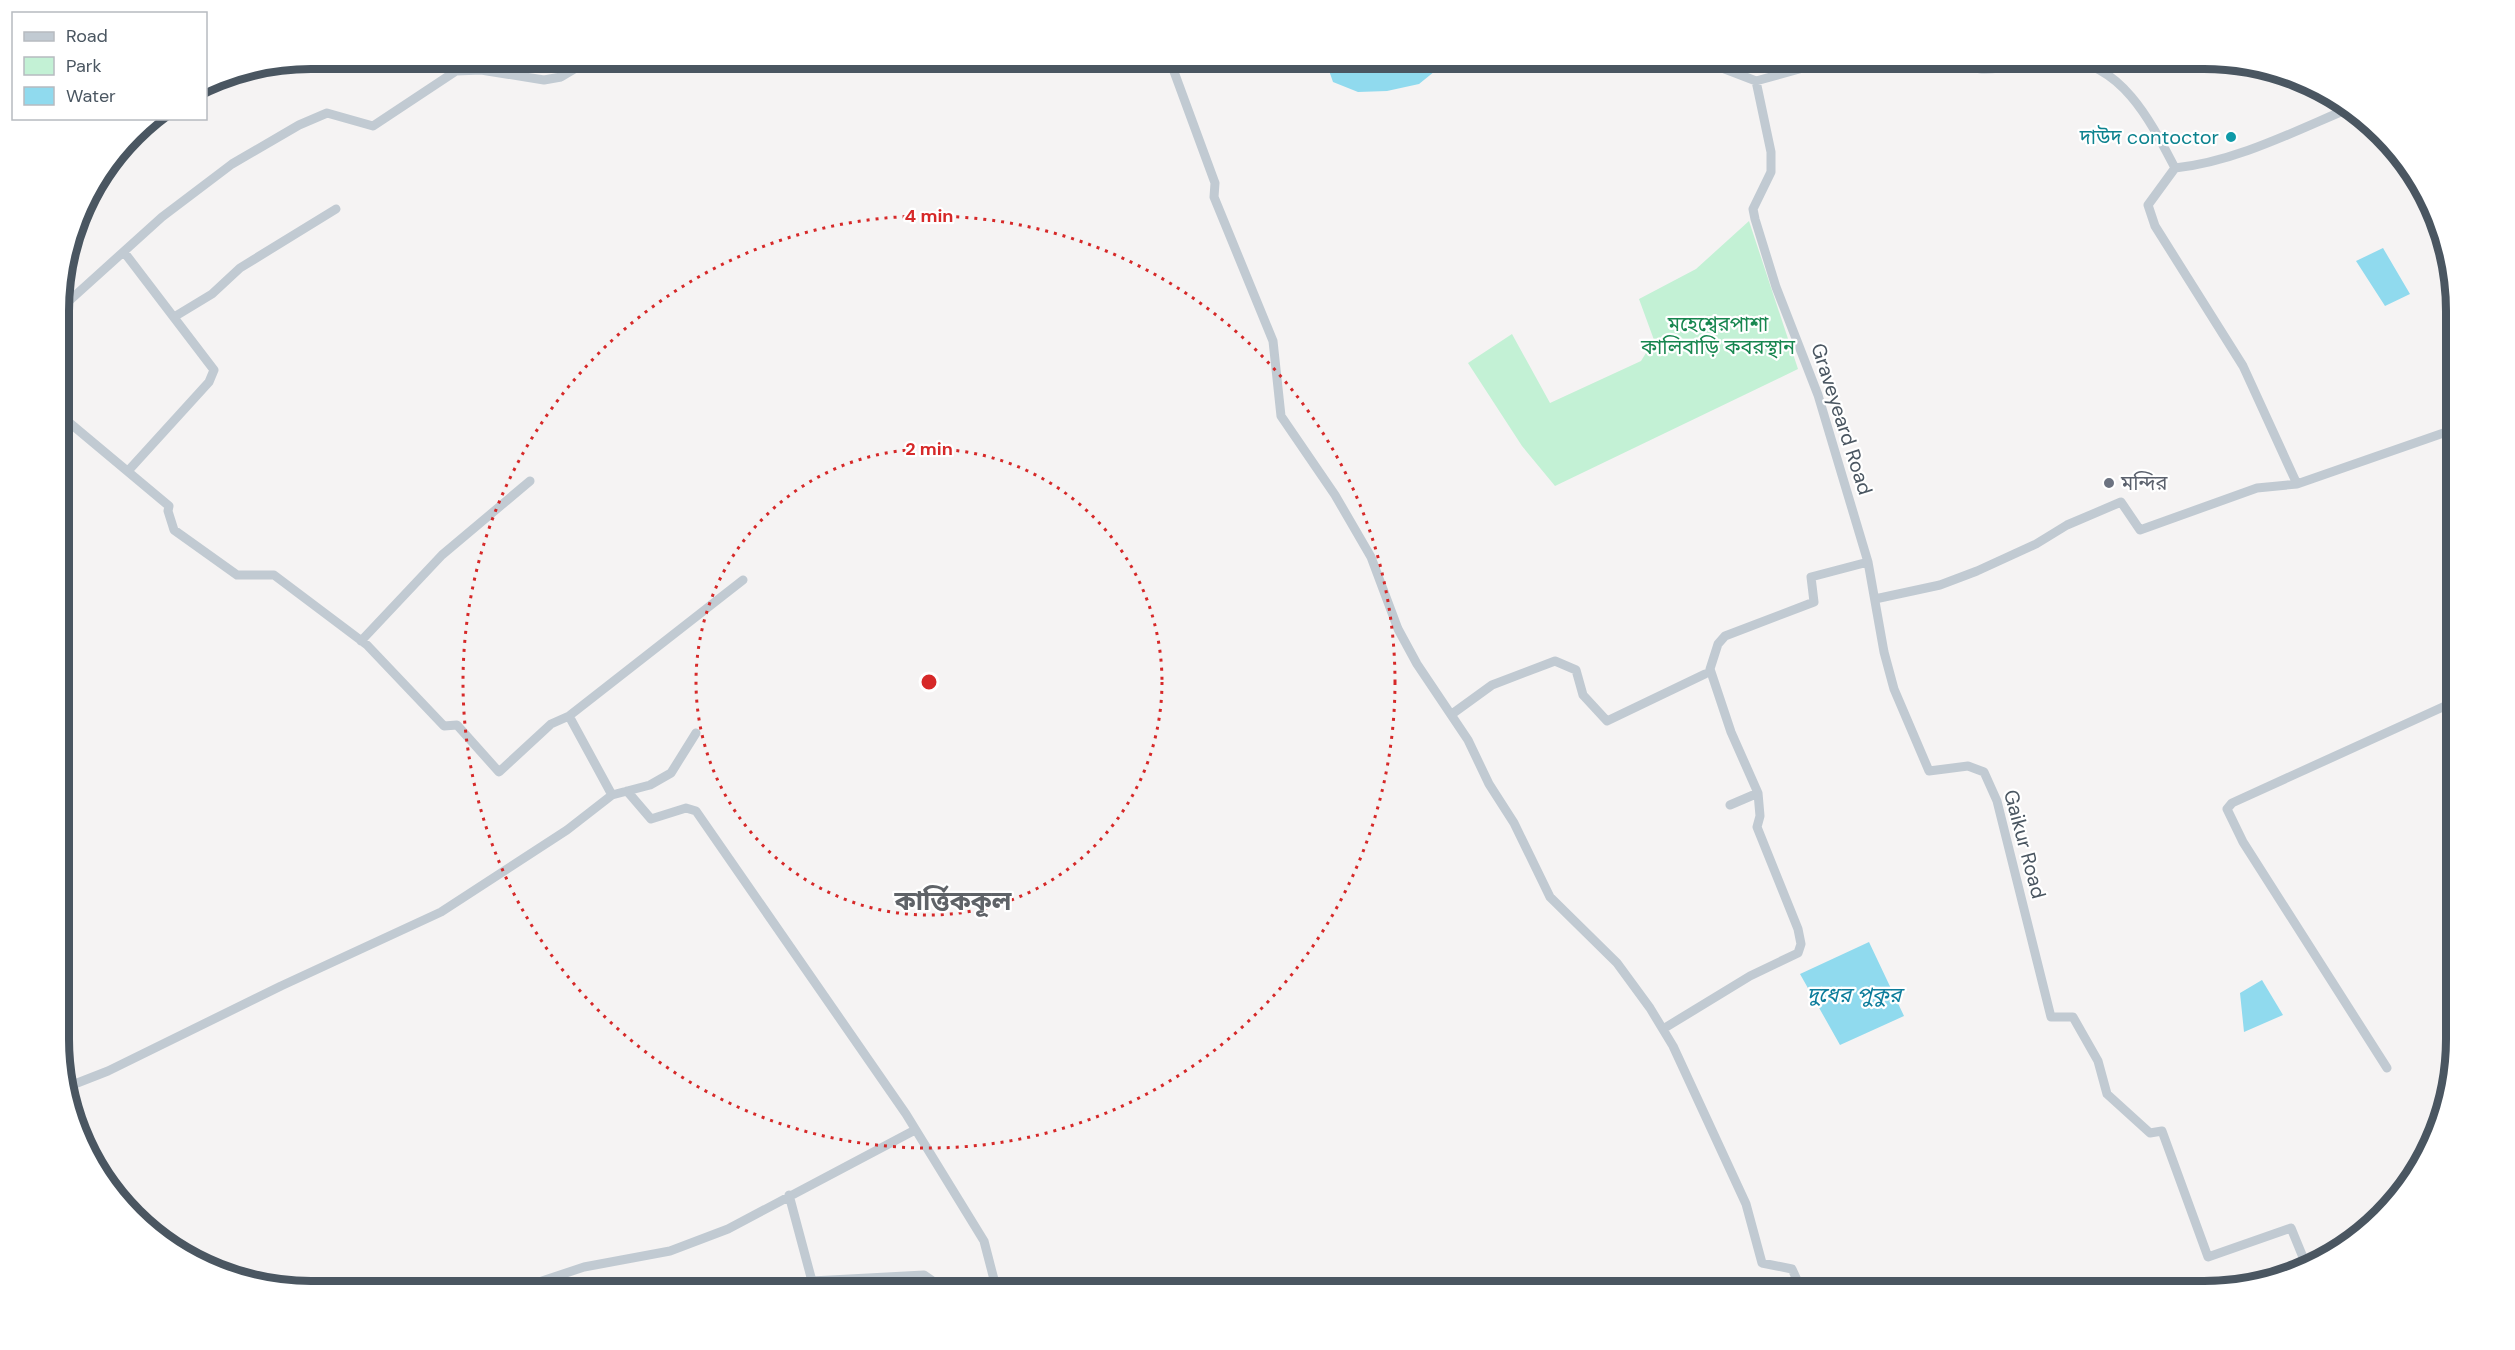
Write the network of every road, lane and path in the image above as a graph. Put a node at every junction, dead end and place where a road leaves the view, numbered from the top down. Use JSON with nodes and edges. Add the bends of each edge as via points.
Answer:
{"nodes":[{"id":1,"x":575,"y":69,"type":"edge"},
{"id":2,"x":1172,"y":69,"type":"edge"},
{"id":3,"x":1725,"y":69,"type":"edge"},
{"id":4,"x":1799,"y":69,"type":"edge"},
{"id":5,"x":2095,"y":69,"type":"edge"},
{"id":6,"x":1756,"y":81,"type":"junction"},
{"id":7,"x":2341,"y":112,"type":"edge"},
{"id":8,"x":2175,"y":168,"type":"junction"},
{"id":9,"x":336,"y":209,"type":"dead end"},
{"id":10,"x":123,"y":252,"type":"junction"},
{"id":11,"x":70,"y":300,"type":"edge"},
{"id":12,"x":174,"y":317,"type":"junction"},
{"id":13,"x":69,"y":422,"type":"edge"},
{"id":14,"x":2446,"y":432,"type":"edge"},
{"id":15,"x":128,"y":471,"type":"junction"},
{"id":16,"x":530,"y":482,"type":"dead end"},
{"id":17,"x":2297,"y":484,"type":"junction"},
{"id":18,"x":1868,"y":562,"type":"junction"},
{"id":19,"x":743,"y":580,"type":"dead end"},
{"id":20,"x":1875,"y":599,"type":"junction"},
{"id":21,"x":361,"y":641,"type":"junction"},
{"id":22,"x":1705,"y":674,"type":"dead end"},
{"id":23,"x":2446,"y":706,"type":"edge"},
{"id":24,"x":1452,"y":714,"type":"junction"},
{"id":25,"x":569,"y":716,"type":"junction"},
{"id":26,"x":696,"y":733,"type":"dead end"},
{"id":27,"x":627,"y":791,"type":"junction"},
{"id":28,"x":1758,"y":793,"type":"junction"},
{"id":29,"x":612,"y":795,"type":"junction"},
{"id":30,"x":1730,"y":805,"type":"dead end"},
{"id":31,"x":1663,"y":1029,"type":"junction"},
{"id":32,"x":2387,"y":1068,"type":"dead end"},
{"id":33,"x":74,"y":1085,"type":"edge"},
{"id":34,"x":915,"y":1130,"type":"junction"},
{"id":35,"x":789,"y":1195,"type":"junction"},
{"id":36,"x":2304,"y":1259,"type":"edge"},
{"id":37,"x":544,"y":1281,"type":"edge"},
{"id":38,"x":812,"y":1281,"type":"edge"},
{"id":39,"x":812,"y":1281,"type":"edge"},
{"id":40,"x":933,"y":1281,"type":"edge"},
{"id":41,"x":994,"y":1281,"type":"edge"},
{"id":42,"x":1797,"y":1281,"type":"edge"}],
"edges":[{"from":1,"to":10,"type":"street","via":[[544,80],[481,70],[456,71],[373,126],[327,113],[299,124],[232,164]]},
{"from":2,"to":24,"type":"street","via":[[1215,183],[1214,197],[1273,341],[1281,416],[1335,495],[1371,557],[1398,629]]},
{"from":3,"to":6,"type":"street"},
{"from":4,"to":6,"type":"street"},
{"from":5,"to":8,"type":"street","via":[[2118,81],[2152,123]]},
{"from":6,"to":18,"type":"street","name":"Graveyeard Road","via":[[1771,152],[1771,172],[1752,209],[1776,287],[1818,395]]},
{"from":7,"to":8,"type":"street","via":[[2198,166]]},
{"from":8,"to":17,"type":"street","via":[[2148,205],[2155,226],[2243,366]]},
{"from":9,"to":12,"type":"street","via":[[240,268],[212,294]]},
{"from":10,"to":11,"type":"street"},
{"from":10,"to":12,"type":"street"},
{"from":12,"to":15,"type":"street","via":[[214,370],[209,382]]},
{"from":13,"to":15,"type":"street"},
{"from":14,"to":17,"type":"street"},
{"from":15,"to":21,"type":"street","via":[[169,506],[174,530],[237,575],[274,576]]},
{"from":16,"to":21,"type":"street","via":[[442,555]]},
{"from":17,"to":20,"type":"street","via":[[2257,488],[2140,530],[2121,502],[1977,571],[1940,585]]},
{"from":18,"to":20,"type":"street","name":"Graveyeard Road"},
{"from":18,"to":28,"type":"street","via":[[1811,577],[1814,602],[1725,636],[1718,644],[1710,669],[1731,732]]},
{"from":19,"to":25,"type":"street"},
{"from":20,"to":36,"type":"street","name":"Gaikur Road","via":[[1894,689],[1929,771],[1968,766],[1984,772],[1991,786],[2051,1017],[2073,1017],[2098,1061],[2107,1094],[2150,1132],[2162,1131],[2208,1257],[2291,1228]]},
{"from":21,"to":25,"type":"street","via":[[444,726],[457,725],[499,772],[551,724]]},
{"from":22,"to":24,"type":"street","via":[[1607,722],[1583,695],[1576,670],[1555,661],[1492,685]]},
{"from":23,"to":32,"type":"street","via":[[2232,803],[2227,809],[2243,842]]},
{"from":24,"to":31,"type":"street","via":[[1514,823],[1550,897],[1617,963]]},
{"from":25,"to":29,"type":"street"},
{"from":26,"to":27,"type":"street","via":[[671,773],[651,785]]},
{"from":27,"to":29,"type":"street"},
{"from":27,"to":34,"type":"street","via":[[651,819],[686,808],[696,811]]},
{"from":28,"to":30,"type":"street"},
{"from":28,"to":31,"type":"street","via":[[1757,827],[1798,929],[1798,953],[1750,976]]},
{"from":29,"to":33,"type":"street","via":[[567,830],[441,912]]},
{"from":31,"to":42,"type":"street","via":[[1746,1204],[1762,1263],[1792,1269]]},
{"from":34,"to":35,"type":"street"},
{"from":34,"to":41,"type":"street","via":[[984,1241]]},
{"from":35,"to":37,"type":"street","via":[[728,1229],[670,1251],[584,1267]]},
{"from":35,"to":39,"type":"street"},
{"from":38,"to":40,"type":"street","via":[[924,1275]]}]}
